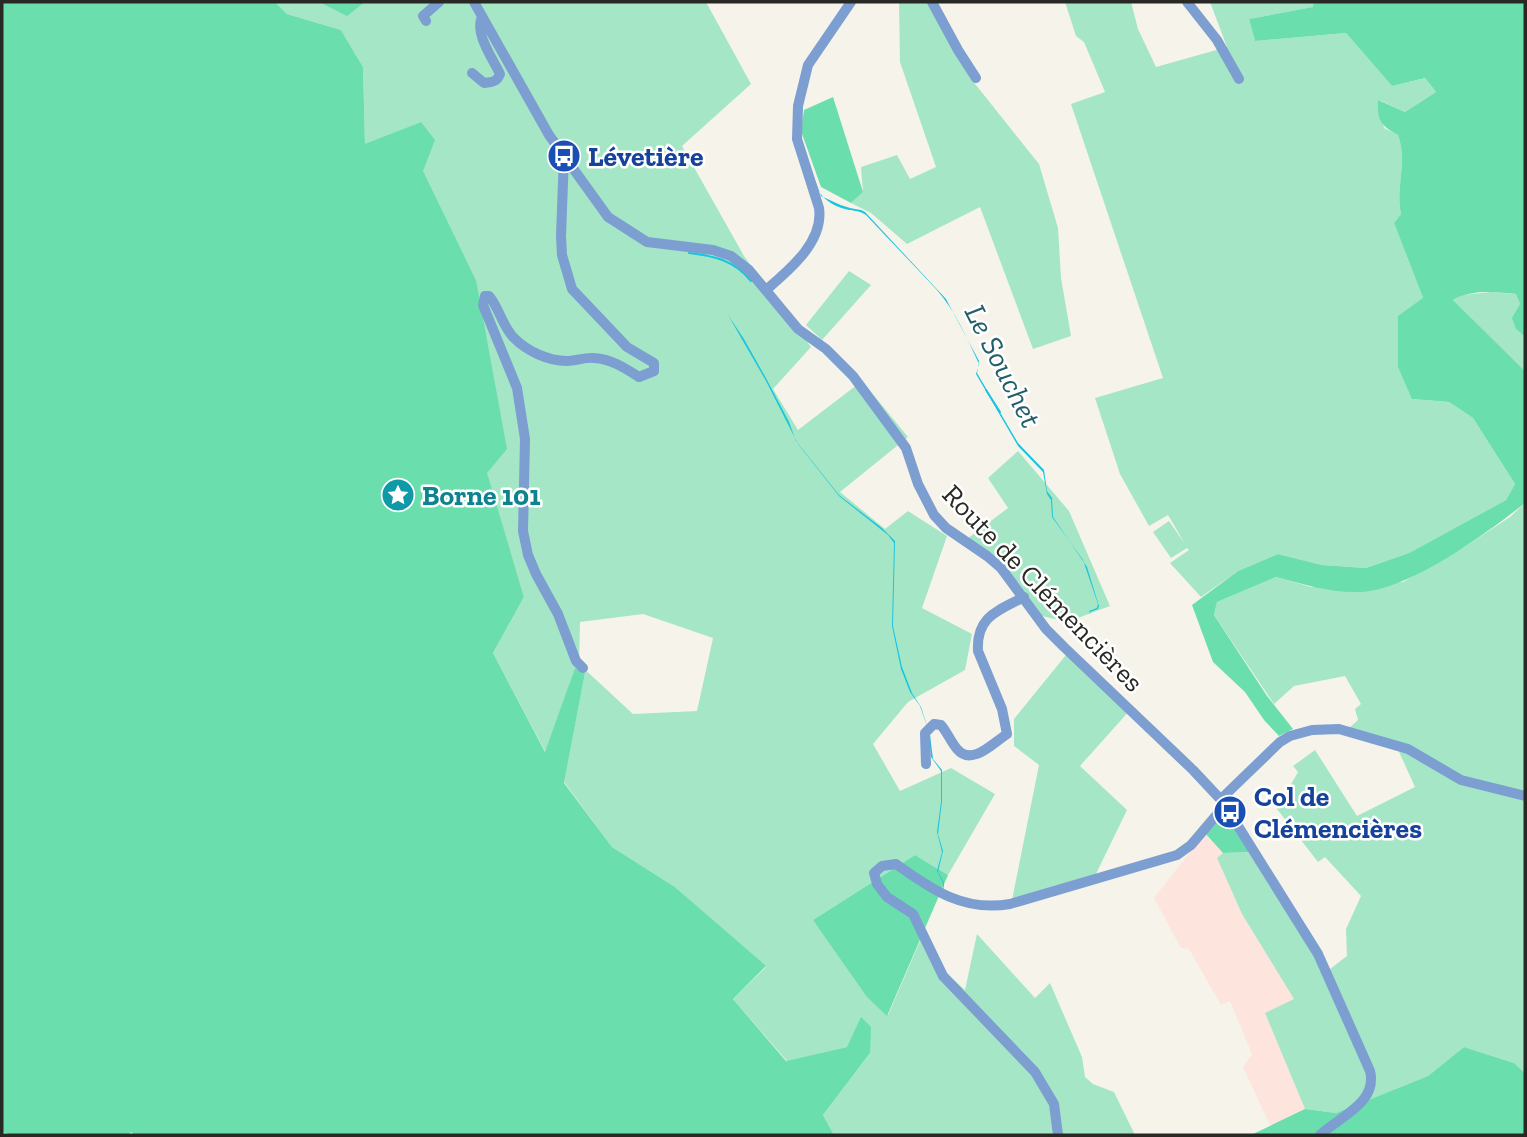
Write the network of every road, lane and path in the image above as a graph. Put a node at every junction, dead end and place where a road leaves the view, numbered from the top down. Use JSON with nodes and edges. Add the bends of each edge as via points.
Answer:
{"nodes":[{"id":1,"x":439,"y":2,"type":"edge"},
{"id":2,"x":474,"y":2,"type":"edge"},
{"id":3,"x":851,"y":2,"type":"edge"},
{"id":4,"x":932,"y":2,"type":"edge"},
{"id":5,"x":1187,"y":2,"type":"edge"},
{"id":6,"x":482,"y":16,"type":"junction"},
{"id":7,"x":426,"y":21,"type":"dead end"},
{"id":8,"x":472,"y":73,"type":"dead end"},
{"id":9,"x":976,"y":78,"type":"dead end"},
{"id":10,"x":1239,"y":79,"type":"dead end"},
{"id":11,"x":567,"y":168,"type":"junction"},
{"id":12,"x":766,"y":290,"type":"junction"},
{"id":13,"x":1024,"y":597,"type":"junction"},
{"id":14,"x":583,"y":668,"type":"dead end"},
{"id":15,"x":926,"y":764,"type":"dead end"},
{"id":16,"x":1525,"y":796,"type":"edge"},
{"id":17,"x":1223,"y":802,"type":"junction"},
{"id":18,"x":1059,"y":1135,"type":"edge"},
{"id":19,"x":1320,"y":1135,"type":"edge"}],
"edges":[{"from":1,"to":7,"type":"street","via":[[423,16]]},
{"from":2,"to":6,"type":"street"},
{"from":3,"to":12,"type":"street","via":[[808,65],[798,106],[797,139],[819,208],[818,227],[784,276]]},
{"from":4,"to":9,"type":"street"},
{"from":5,"to":10,"type":"street","via":[[1217,40]]},
{"from":6,"to":8,"type":"street","via":[[482,34],[500,74],[493,82],[484,83]]},
{"from":6,"to":11,"type":"street"},
{"from":11,"to":12,"type":"street","name":"Route de Clémencières","via":[[627,231],[659,245],[731,256]]},
{"from":11,"to":14,"type":"street","via":[[561,236],[572,289],[627,347],[654,363],[654,371],[639,377],[610,360],[547,358],[512,336],[489,296],[483,305],[520,400],[525,439],[523,531],[528,555]]},
{"from":12,"to":13,"type":"street","name":"Route de Clémencières","via":[[798,329],[853,376],[901,439],[934,515],[995,562]]},
{"from":13,"to":15,"type":"street","via":[[991,614],[977,642],[1007,734],[978,754],[967,755],[958,750],[941,725],[934,724],[925,733]]},
{"from":13,"to":17,"type":"street","name":"Route de Clémencières","via":[[1063,647]]},
{"from":16,"to":17,"type":"street","via":[[1461,780],[1408,749],[1326,728],[1280,742]]},
{"from":17,"to":18,"type":"street","via":[[1191,845],[1177,855],[1010,904],[990,907],[947,897],[896,864],[888,863],[874,873],[881,891],[913,914],[943,976],[1035,1072],[1054,1104]]},
{"from":17,"to":19,"type":"street","name":"Route de Clémencières","via":[[1318,954],[1373,1080],[1362,1102]]}]}
